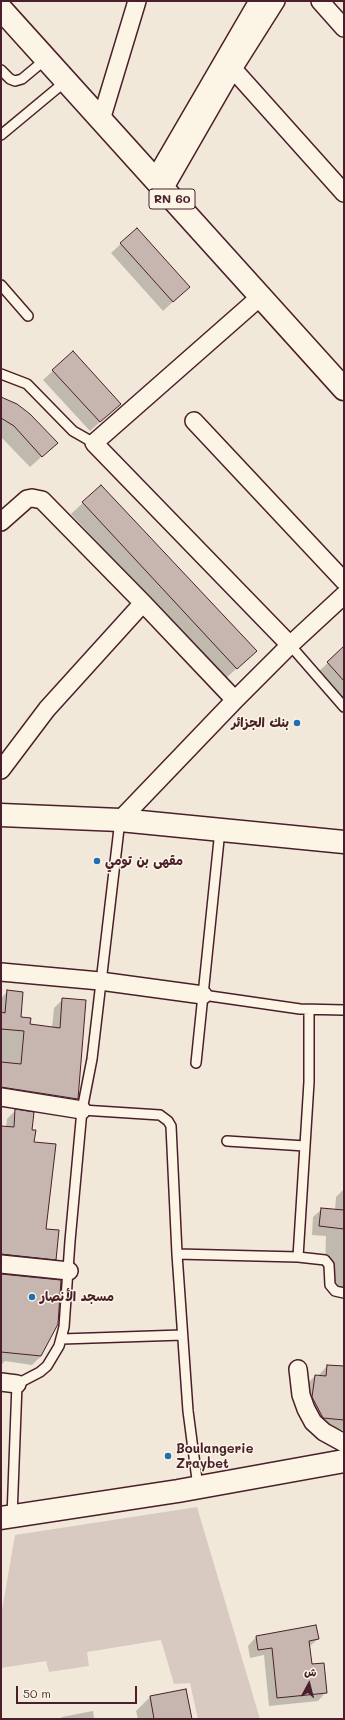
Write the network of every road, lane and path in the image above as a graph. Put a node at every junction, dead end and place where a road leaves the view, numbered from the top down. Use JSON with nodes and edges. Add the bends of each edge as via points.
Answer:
{"nodes":[{"id":1,"x":137,"y":1,"type":"edge"},
{"id":2,"x":258,"y":1,"type":"edge"},
{"id":3,"x":276,"y":1,"type":"edge"},
{"id":4,"x":320,"y":1,"type":"edge"},
{"id":5,"x":1,"y":9,"type":"edge"},
{"id":6,"x":344,"y":28,"type":"edge"},
{"id":7,"x":46,"y":59,"type":"junction"},
{"id":8,"x":227,"y":66,"type":"junction"},
{"id":9,"x":1,"y":70,"type":"edge"},
{"id":10,"x":66,"y":81,"type":"junction"},
{"id":11,"x":101,"y":120,"type":"junction"},
{"id":12,"x":1,"y":135,"type":"edge"},
{"id":13,"x":160,"y":184,"type":"junction"},
{"id":14,"x":344,"y":193,"type":"edge"},
{"id":15,"x":1,"y":285,"type":"edge"},
{"id":16,"x":260,"y":297,"type":"junction"},
{"id":17,"x":28,"y":316,"type":"dead end"},
{"id":18,"x":1,"y":374,"type":"edge"},
{"id":19,"x":344,"y":388,"type":"edge"},
{"id":20,"x":194,"y":421,"type":"dead end"},
{"id":21,"x":94,"y":444,"type":"junction"},
{"id":22,"x":1,"y":522,"type":"edge"},
{"id":23,"x":344,"y":581,"type":"edge"},
{"id":24,"x":344,"y":595,"type":"edge"},
{"id":25,"x":143,"y":603,"type":"junction"},
{"id":26,"x":290,"y":646,"type":"junction"},
{"id":27,"x":234,"y":700,"type":"junction"},
{"id":28,"x":344,"y":707,"type":"edge"},
{"id":29,"x":1,"y":770,"type":"edge"},
{"id":30,"x":1,"y":815,"type":"edge"},
{"id":31,"x":120,"y":820,"type":"junction"},
{"id":32,"x":220,"y":830,"type":"junction"},
{"id":33,"x":344,"y":842,"type":"edge"},
{"id":34,"x":1,"y":972,"type":"edge"},
{"id":35,"x":100,"y":981,"type":"junction"},
{"id":36,"x":203,"y":995,"type":"junction"},
{"id":37,"x":309,"y":1010,"type":"junction"},
{"id":38,"x":344,"y":1010,"type":"edge"},
{"id":39,"x":196,"y":1063,"type":"dead end"},
{"id":40,"x":1,"y":1097,"type":"edge"},
{"id":41,"x":82,"y":1110,"type":"junction"},
{"id":42,"x":227,"y":1141,"type":"dead end"},
{"id":43,"x":305,"y":1146,"type":"junction"},
{"id":44,"x":177,"y":1254,"type":"junction"},
{"id":45,"x":298,"y":1257,"type":"junction"},
{"id":46,"x":1,"y":1264,"type":"edge"},
{"id":47,"x":69,"y":1271,"type":"junction"},
{"id":48,"x":344,"y":1293,"type":"edge"},
{"id":49,"x":182,"y":1335,"type":"junction"},
{"id":50,"x":62,"y":1338,"type":"junction"},
{"id":51,"x":298,"y":1369,"type":"dead end"},
{"id":52,"x":9,"y":1383,"type":"edge"},
{"id":53,"x":344,"y":1443,"type":"edge"},
{"id":54,"x":344,"y":1461,"type":"edge"},
{"id":55,"x":198,"y":1487,"type":"junction"},
{"id":56,"x":4,"y":1520,"type":"edge"}],
"edges":[{"from":1,"to":11,"type":"street"},
{"from":2,"to":8,"type":"street"},
{"from":3,"to":8,"type":"street"},
{"from":4,"to":6,"type":"street"},
{"from":5,"to":7,"type":"street","number":"RN 60"},
{"from":7,"to":9,"type":"lane","via":[[22,79],[15,81],[10,80]]},
{"from":7,"to":10,"type":"street","number":"RN 60"},
{"from":8,"to":13,"type":"street"},
{"from":8,"to":14,"type":"street"},
{"from":10,"to":11,"type":"street","number":"RN 60"},
{"from":10,"to":12,"type":"lane"},
{"from":11,"to":13,"type":"street","number":"RN 60"},
{"from":13,"to":16,"type":"street","number":"RN 60"},
{"from":15,"to":17,"type":"lane"},
{"from":16,"to":19,"type":"street","number":"RN 60"},
{"from":16,"to":21,"type":"street"},
{"from":18,"to":21,"type":"lane","via":[[27,384],[72,431]]},
{"from":20,"to":23,"type":"street"},
{"from":21,"to":26,"type":"street"},
{"from":22,"to":25,"type":"street","via":[[27,499],[42,500]]},
{"from":24,"to":26,"type":"street"},
{"from":25,"to":27,"type":"street"},
{"from":25,"to":29,"type":"street","via":[[47,709]]},
{"from":26,"to":27,"type":"street"},
{"from":26,"to":28,"type":"lane"},
{"from":27,"to":31,"type":"street"},
{"from":30,"to":31,"type":"street"},
{"from":31,"to":32,"type":"street"},
{"from":31,"to":35,"type":"lane"},
{"from":32,"to":33,"type":"street"},
{"from":32,"to":36,"type":"lane"},
{"from":34,"to":35,"type":"street"},
{"from":35,"to":36,"type":"street"},
{"from":35,"to":41,"type":"lane","via":[[92,1059]]},
{"from":36,"to":37,"type":"lane"},
{"from":36,"to":39,"type":"lane"},
{"from":37,"to":38,"type":"lane"},
{"from":37,"to":43,"type":"lane","via":[[309,1082]]},
{"from":40,"to":41,"type":"street"},
{"from":41,"to":44,"type":"lane","via":[[160,1116],[168,1121],[171,1126]]},
{"from":41,"to":47,"type":"lane"},
{"from":42,"to":43,"type":"lane"},
{"from":43,"to":45,"type":"lane"},
{"from":44,"to":45,"type":"lane"},
{"from":44,"to":49,"type":"lane"},
{"from":45,"to":48,"type":"lane","via":[[324,1260],[329,1265],[330,1285],[336,1292]]},
{"from":46,"to":47,"type":"street"},
{"from":47,"to":50,"type":"lane"},
{"from":49,"to":50,"type":"lane"},
{"from":49,"to":55,"type":"lane"},
{"from":50,"to":52,"type":"lane","via":[[47,1366]]},
{"from":51,"to":53,"type":"street","via":[[301,1395],[313,1422],[324,1432]]},
{"from":52,"to":56,"type":"lane","via":[[15,1418]]},
{"from":54,"to":55,"type":"street"},
{"from":55,"to":56,"type":"street"}]}
